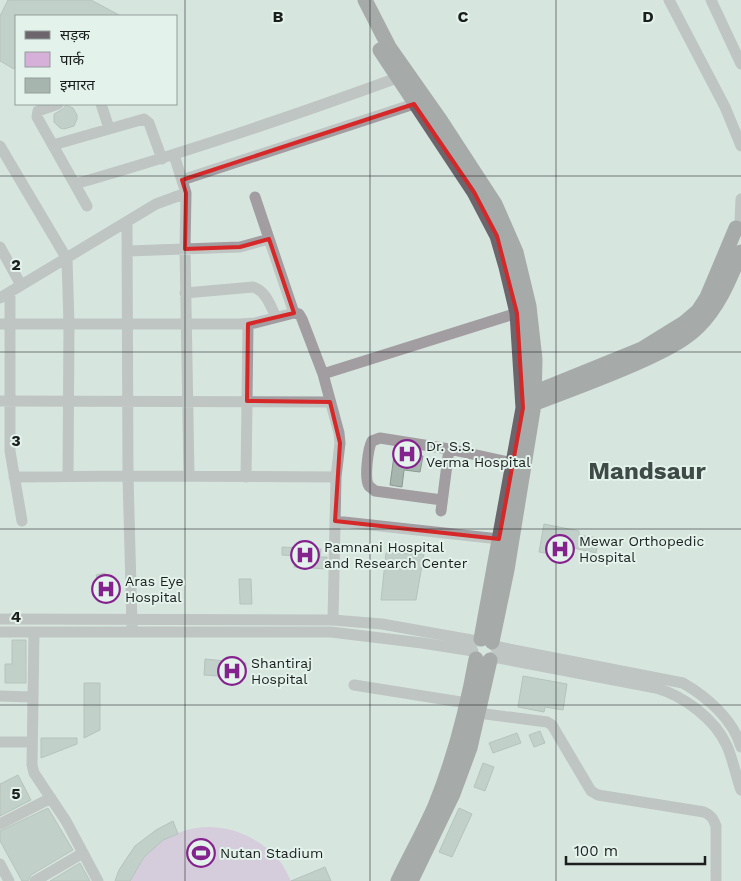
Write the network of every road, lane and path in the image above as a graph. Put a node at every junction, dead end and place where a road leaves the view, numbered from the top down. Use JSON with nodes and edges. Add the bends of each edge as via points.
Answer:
{"nodes":[{"id":1,"x":354,"y":0,"type":"edge"},
{"id":2,"x":365,"y":0,"type":"edge"},
{"id":3,"x":670,"y":0,"type":"edge"},
{"id":4,"x":711,"y":0,"type":"edge"},
{"id":5,"x":741,"y":64,"type":"edge"},
{"id":6,"x":397,"y":78,"type":"junction"},
{"id":7,"x":414,"y":104,"type":"junction"},
{"id":8,"x":54,"y":105,"type":"edge"},
{"id":9,"x":101,"y":105,"type":"edge"},
{"id":10,"x":109,"y":128,"type":"junction"},
{"id":11,"x":53,"y":145,"type":"junction"},
{"id":12,"x":0,"y":146,"type":"edge"},
{"id":13,"x":741,"y":146,"type":"edge"},
{"id":14,"x":174,"y":155,"type":"junction"},
{"id":15,"x":162,"y":159,"type":"junction"},
{"id":16,"x":182,"y":180,"type":"junction"},
{"id":17,"x":75,"y":184,"type":"junction"},
{"id":18,"x":186,"y":193,"type":"junction"},
{"id":19,"x":255,"y":198,"type":"dead end"},
{"id":20,"x":741,"y":199,"type":"edge"},
{"id":21,"x":87,"y":206,"type":"dead end"},
{"id":22,"x":127,"y":222,"type":"junction"},
{"id":23,"x":739,"y":228,"type":"edge"},
{"id":24,"x":269,"y":239,"type":"junction"},
{"id":25,"x":0,"y":247,"type":"edge"},
{"id":26,"x":185,"y":249,"type":"junction"},
{"id":27,"x":128,"y":251,"type":"junction"},
{"id":28,"x":741,"y":252,"type":"edge"},
{"id":29,"x":67,"y":259,"type":"junction"},
{"id":30,"x":3,"y":260,"type":"edge"},
{"id":31,"x":22,"y":286,"type":"junction"},
{"id":32,"x":185,"y":293,"type":"junction"},
{"id":33,"x":5,"y":295,"type":"edge"},
{"id":34,"x":294,"y":313,"type":"junction"},
{"id":35,"x":517,"y":313,"type":"junction"},
{"id":36,"x":276,"y":317,"type":"junction"},
{"id":37,"x":186,"y":323,"type":"junction"},
{"id":38,"x":5,"y":324,"type":"edge"},
{"id":39,"x":69,"y":324,"type":"junction"},
{"id":40,"x":128,"y":324,"type":"junction"},
{"id":41,"x":248,"y":324,"type":"junction"},
{"id":42,"x":5,"y":363,"type":"edge"},
{"id":43,"x":323,"y":374,"type":"junction"},
{"id":44,"x":528,"y":400,"type":"junction"},
{"id":45,"x":5,"y":401,"type":"edge"},
{"id":46,"x":68,"y":401,"type":"junction"},
{"id":47,"x":128,"y":401,"type":"junction"},
{"id":48,"x":187,"y":401,"type":"junction"},
{"id":49,"x":247,"y":402,"type":"junction"},
{"id":50,"x":330,"y":402,"type":"junction"},
{"id":51,"x":449,"y":449,"type":"junction"},
{"id":52,"x":5,"y":451,"type":"edge"},
{"id":53,"x":513,"y":463,"type":"junction"},
{"id":54,"x":68,"y":476,"type":"junction"},
{"id":55,"x":128,"y":476,"type":"junction"},
{"id":56,"x":189,"y":476,"type":"junction"},
{"id":57,"x":14,"y":477,"type":"junction"},
{"id":58,"x":246,"y":477,"type":"junction"},
{"id":59,"x":336,"y":478,"type":"junction"},
{"id":60,"x":22,"y":521,"type":"dead end"},
{"id":61,"x":335,"y":521,"type":"junction"},
{"id":62,"x":499,"y":539,"type":"junction"},
{"id":63,"x":0,"y":619,"type":"edge"},
{"id":64,"x":333,"y":620,"type":"junction"},
{"id":65,"x":132,"y":625,"type":"junction"},
{"id":66,"x":0,"y":632,"type":"edge"},
{"id":67,"x":34,"y":632,"type":"junction"},
{"id":68,"x":484,"y":650,"type":"junction"},
{"id":69,"x":354,"y":685,"type":"dead end"},
{"id":70,"x":702,"y":694,"type":"junction"},
{"id":71,"x":0,"y":696,"type":"edge"},
{"id":72,"x":32,"y":697,"type":"junction"},
{"id":73,"x":693,"y":705,"type":"junction"},
{"id":74,"x":472,"y":708,"type":"junction"},
{"id":75,"x":732,"y":727,"type":"junction"},
{"id":76,"x":720,"y":733,"type":"junction"},
{"id":77,"x":740,"y":741,"type":"edge"},
{"id":78,"x":0,"y":742,"type":"edge"},
{"id":79,"x":32,"y":742,"type":"junction"},
{"id":80,"x":741,"y":790,"type":"edge"},
{"id":81,"x":51,"y":798,"type":"junction"},
{"id":82,"x":0,"y":824,"type":"edge"},
{"id":83,"x":83,"y":854,"type":"junction"},
{"id":84,"x":0,"y":864,"type":"edge"},
{"id":85,"x":9,"y":881,"type":"edge"},
{"id":86,"x":35,"y":881,"type":"edge"},
{"id":87,"x":98,"y":881,"type":"edge"},
{"id":88,"x":398,"y":881,"type":"edge"},
{"id":89,"x":411,"y":881,"type":"edge"},
{"id":90,"x":716,"y":881,"type":"edge"}],
"edges":[{"from":1,"to":6,"type":"main road"},
{"from":2,"to":44,"type":"main road","via":[[389,47],[483,185],[508,230],[529,306],[535,359]]},
{"from":3,"to":13,"type":"street","via":[[725,107]]},
{"from":4,"to":5,"type":"street"},
{"from":6,"to":7,"type":"main road"},
{"from":6,"to":14,"type":"street"},
{"from":7,"to":16,"type":"street"},
{"from":7,"to":35,"type":"main road","via":[[474,192],[497,236]]},
{"from":8,"to":11,"type":"street","via":[[36,114]]},
{"from":9,"to":10,"type":"street"},
{"from":10,"to":11,"type":"street"},
{"from":10,"to":15,"type":"street","via":[[144,119],[149,123]]},
{"from":11,"to":17,"type":"street"},
{"from":12,"to":29,"type":"street"},
{"from":14,"to":15,"type":"street"},
{"from":14,"to":16,"type":"street"},
{"from":15,"to":17,"type":"street"},
{"from":16,"to":18,"type":"street"},
{"from":17,"to":21,"type":"street"},
{"from":18,"to":22,"type":"street","via":[[156,204]]},
{"from":18,"to":26,"type":"street"},
{"from":19,"to":24,"type":"street"},
{"from":20,"to":23,"type":"street"},
{"from":22,"to":27,"type":"street"},
{"from":22,"to":29,"type":"street"},
{"from":23,"to":44,"type":"main road","via":[[707,297],[698,311],[684,323],[642,349]]},
{"from":24,"to":26,"type":"street","via":[[240,247]]},
{"from":24,"to":34,"type":"street"},
{"from":25,"to":30,"type":"street"},
{"from":26,"to":27,"type":"street"},
{"from":26,"to":32,"type":"street"},
{"from":27,"to":40,"type":"street"},
{"from":28,"to":44,"type":"main road","via":[[707,318],[686,337],[632,365]]},
{"from":29,"to":31,"type":"street"},
{"from":29,"to":39,"type":"street"},
{"from":30,"to":31,"type":"street"},
{"from":31,"to":33,"type":"street"},
{"from":32,"to":36,"type":"street","via":[[253,287],[264,294]]},
{"from":32,"to":37,"type":"street"},
{"from":33,"to":38,"type":"street"},
{"from":34,"to":36,"type":"street"},
{"from":34,"to":43,"type":"street","via":[[302,319]]},
{"from":35,"to":43,"type":"street"},
{"from":35,"to":44,"type":"main road"},
{"from":36,"to":41,"type":"street"},
{"from":37,"to":40,"type":"street"},
{"from":37,"to":41,"type":"street"},
{"from":37,"to":48,"type":"street"},
{"from":38,"to":39,"type":"street"},
{"from":38,"to":42,"type":"street"},
{"from":39,"to":40,"type":"street"},
{"from":39,"to":46,"type":"street"},
{"from":40,"to":47,"type":"street"},
{"from":41,"to":49,"type":"street"},
{"from":42,"to":45,"type":"street"},
{"from":43,"to":50,"type":"street"},
{"from":44,"to":53,"type":"main road"},
{"from":44,"to":68,"type":"main road","via":[[507,570]]},
{"from":45,"to":46,"type":"street"},
{"from":45,"to":52,"type":"street"},
{"from":46,"to":47,"type":"street"},
{"from":46,"to":54,"type":"street"},
{"from":47,"to":48,"type":"street"},
{"from":47,"to":55,"type":"street"},
{"from":48,"to":49,"type":"street"},
{"from":48,"to":56,"type":"street"},
{"from":49,"to":50,"type":"street"},
{"from":49,"to":58,"type":"street"},
{"from":50,"to":59,"type":"street","via":[[340,443]]},
{"from":51,"to":51,"type":"street","via":[[380,438],[372,441],[367,479],[369,487],[441,506]]},
{"from":51,"to":53,"type":"street"},
{"from":52,"to":57,"type":"street"},
{"from":53,"to":62,"type":"main road"},
{"from":54,"to":55,"type":"street"},
{"from":54,"to":57,"type":"street"},
{"from":55,"to":56,"type":"street"},
{"from":55,"to":65,"type":"street"},
{"from":56,"to":58,"type":"street"},
{"from":57,"to":60,"type":"street"},
{"from":58,"to":59,"type":"street"},
{"from":59,"to":61,"type":"street"},
{"from":61,"to":62,"type":"street"},
{"from":61,"to":64,"type":"street"},
{"from":62,"to":68,"type":"main road"},
{"from":63,"to":65,"type":"street"},
{"from":64,"to":65,"type":"street"},
{"from":64,"to":68,"type":"street","via":[[382,624]]},
{"from":65,"to":67,"type":"street"},
{"from":65,"to":68,"type":"street","via":[[331,632]]},
{"from":66,"to":67,"type":"street"},
{"from":67,"to":72,"type":"street"},
{"from":68,"to":70,"type":"street","via":[[683,683]]},
{"from":68,"to":73,"type":"street","via":[[656,688]]},
{"from":68,"to":74,"type":"main road"},
{"from":69,"to":74,"type":"street"},
{"from":70,"to":73,"type":"street"},
{"from":70,"to":75,"type":"street"},
{"from":71,"to":72,"type":"street"},
{"from":72,"to":79,"type":"street"},
{"from":73,"to":76,"type":"street"},
{"from":74,"to":88,"type":"main road","via":[[435,806]]},
{"from":74,"to":89,"type":"main road","via":[[470,748],[453,794]]},
{"from":74,"to":90,"type":"street","via":[[552,725],[591,791],[598,795],[709,814],[716,826]]},
{"from":75,"to":76,"type":"street"},
{"from":75,"to":77,"type":"street"},
{"from":76,"to":80,"type":"street"},
{"from":78,"to":79,"type":"street"},
{"from":79,"to":81,"type":"street","via":[[34,773]]},
{"from":81,"to":82,"type":"street"},
{"from":81,"to":83,"type":"street"},
{"from":83,"to":86,"type":"street"},
{"from":83,"to":87,"type":"street"},
{"from":84,"to":85,"type":"street"}]}
